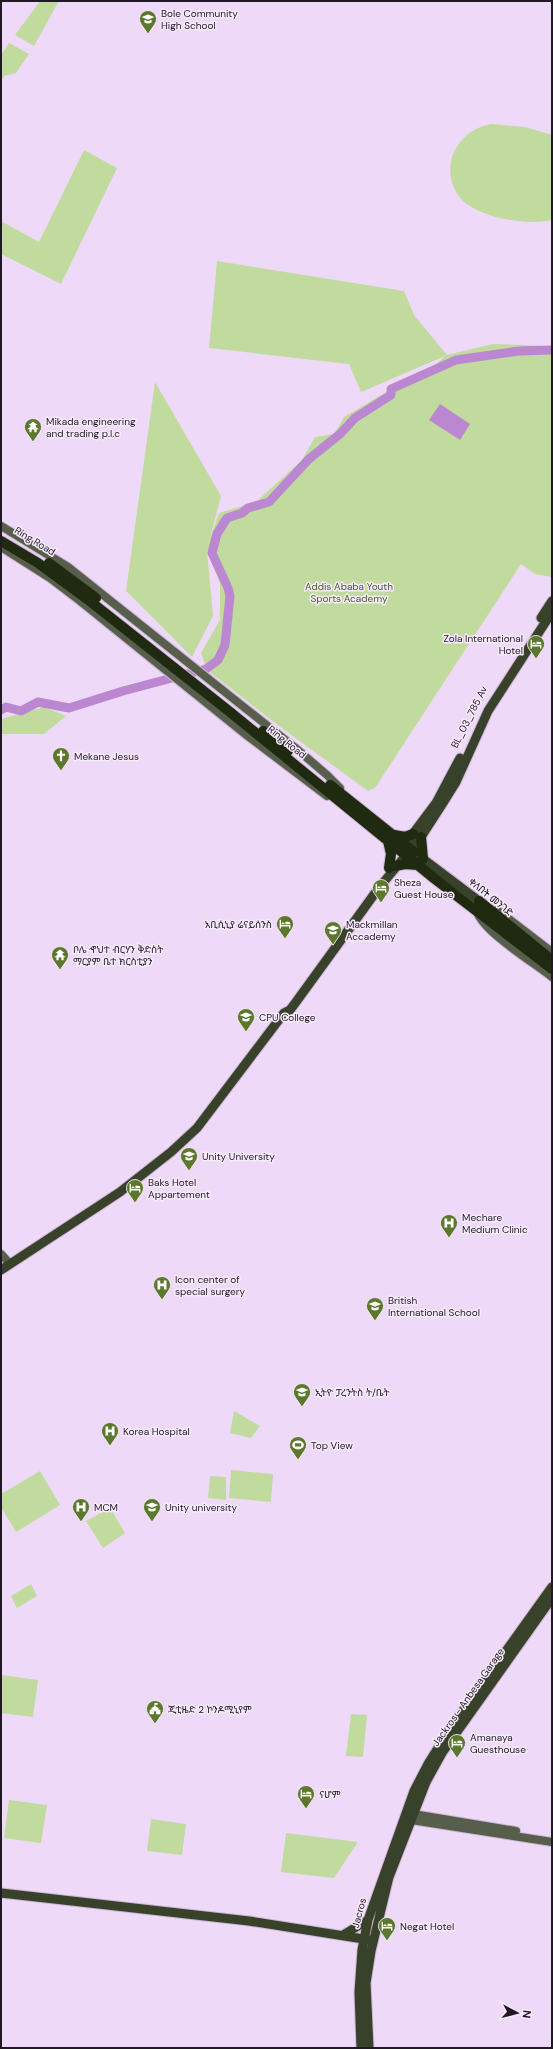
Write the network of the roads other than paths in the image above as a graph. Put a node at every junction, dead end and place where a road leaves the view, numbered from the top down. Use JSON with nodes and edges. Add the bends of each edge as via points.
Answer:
{"nodes":[{"id":1,"x":1,"y":526,"type":"edge"},
{"id":2,"x":1,"y":534,"type":"edge"},
{"id":3,"x":1,"y":541,"type":"edge"},
{"id":4,"x":1,"y":547,"type":"edge"},
{"id":5,"x":552,"y":601,"type":"edge"},
{"id":6,"x":552,"y":612,"type":"edge"},
{"id":7,"x":190,"y":675,"type":"junction"},
{"id":8,"x":342,"y":799,"type":"junction"},
{"id":9,"x":417,"y":835,"type":"junction"},
{"id":10,"x":390,"y":837,"type":"junction"},
{"id":11,"x":407,"y":850,"type":"junction"},
{"id":12,"x":421,"y":862,"type":"junction"},
{"id":13,"x":392,"y":867,"type":"junction"},
{"id":14,"x":477,"y":906,"type":"junction"},
{"id":15,"x":552,"y":952,"type":"edge"},
{"id":16,"x":552,"y":960,"type":"edge"},
{"id":17,"x":552,"y":969,"type":"edge"},
{"id":18,"x":552,"y":977,"type":"edge"},
{"id":19,"x":1,"y":1254,"type":"edge"},
{"id":20,"x":10,"y":1264,"type":"junction"},
{"id":21,"x":1,"y":1270,"type":"edge"},
{"id":22,"x":552,"y":1587,"type":"edge"},
{"id":23,"x":552,"y":1598,"type":"edge"},
{"id":24,"x":408,"y":1817,"type":"junction"},
{"id":25,"x":552,"y":1837,"type":"edge"},
{"id":26,"x":552,"y":1842,"type":"edge"},
{"id":27,"x":1,"y":1893,"type":"edge"},
{"id":28,"x":368,"y":1920,"type":"junction"},
{"id":29,"x":343,"y":1935,"type":"junction"},
{"id":30,"x":369,"y":1940,"type":"junction"},
{"id":31,"x":361,"y":2048,"type":"edge"},
{"id":32,"x":369,"y":2048,"type":"edge"}],
"edges":[{"from":1,"to":7,"type":"street","name":"Ring Road","via":[[68,568]]},
{"from":2,"to":7,"type":"highway","name":"Ring Road","via":[[44,559],[81,585]]},
{"from":3,"to":7,"type":"highway","name":"Ring Road","via":[[38,563]]},
{"from":4,"to":7,"type":"street","via":[[56,583],[166,669]]},
{"from":5,"to":9,"type":"main road","name":"BL_03_785 Av","via":[[483,709],[439,798]]},
{"from":6,"to":9,"type":"main road","name":"BL_03_785 Av","via":[[488,711],[456,782]]},
{"from":7,"to":8,"type":"highway","name":"Ring Road"},
{"from":7,"to":8,"type":"street","via":[[314,764],[338,786]]},
{"from":8,"to":10,"type":"highway","name":"Ring Road"},
{"from":9,"to":10,"type":"highway"},
{"from":9,"to":11,"type":"main road","name":"BL_03_785 Av"},
{"from":9,"to":12,"type":"highway"},
{"from":10,"to":11,"type":"highway","name":"Ring Road"},
{"from":10,"to":13,"type":"highway"},
{"from":11,"to":12,"type":"highway","name":"Ring Road"},
{"from":11,"to":13,"type":"main road","name":"BL_03_785 Av"},
{"from":12,"to":13,"type":"highway"},
{"from":12,"to":14,"type":"highway","name":"Ring Road"},
{"from":13,"to":20,"type":"main road","name":"BL_03_785 Av","via":[[296,1002],[284,1014],[197,1128],[120,1192]]},
{"from":14,"to":15,"type":"street","via":[[497,910]]},
{"from":14,"to":16,"type":"highway","name":"ቀለበት መንገድ"},
{"from":14,"to":17,"type":"highway","name":"Ring Road"},
{"from":14,"to":18,"type":"street","via":[[485,924]]},
{"from":19,"to":20,"type":"street"},
{"from":20,"to":21,"type":"main road","name":"BL_03_785 Av"},
{"from":22,"to":24,"type":"main road","name":"Jacros","via":[[437,1749],[414,1791]]},
{"from":23,"to":24,"type":"main road","name":"Jackros - Anbesa Garage","via":[[442,1753]]},
{"from":24,"to":25,"type":"street"},
{"from":24,"to":26,"type":"street"},
{"from":24,"to":28,"type":"main road","name":"Jacros"},
{"from":24,"to":30,"type":"main road","name":"Jacros"},
{"from":27,"to":29,"type":"main road","via":[[249,1921]]},
{"from":28,"to":29,"type":"main road"},
{"from":28,"to":30,"type":"main road","name":"Jacros"},
{"from":29,"to":30,"type":"main road"},
{"from":30,"to":31,"type":"main road","name":"Jacros","via":[[359,1992]]},
{"from":30,"to":32,"type":"main road","name":"Jacros","via":[[366,1983]]}]}
